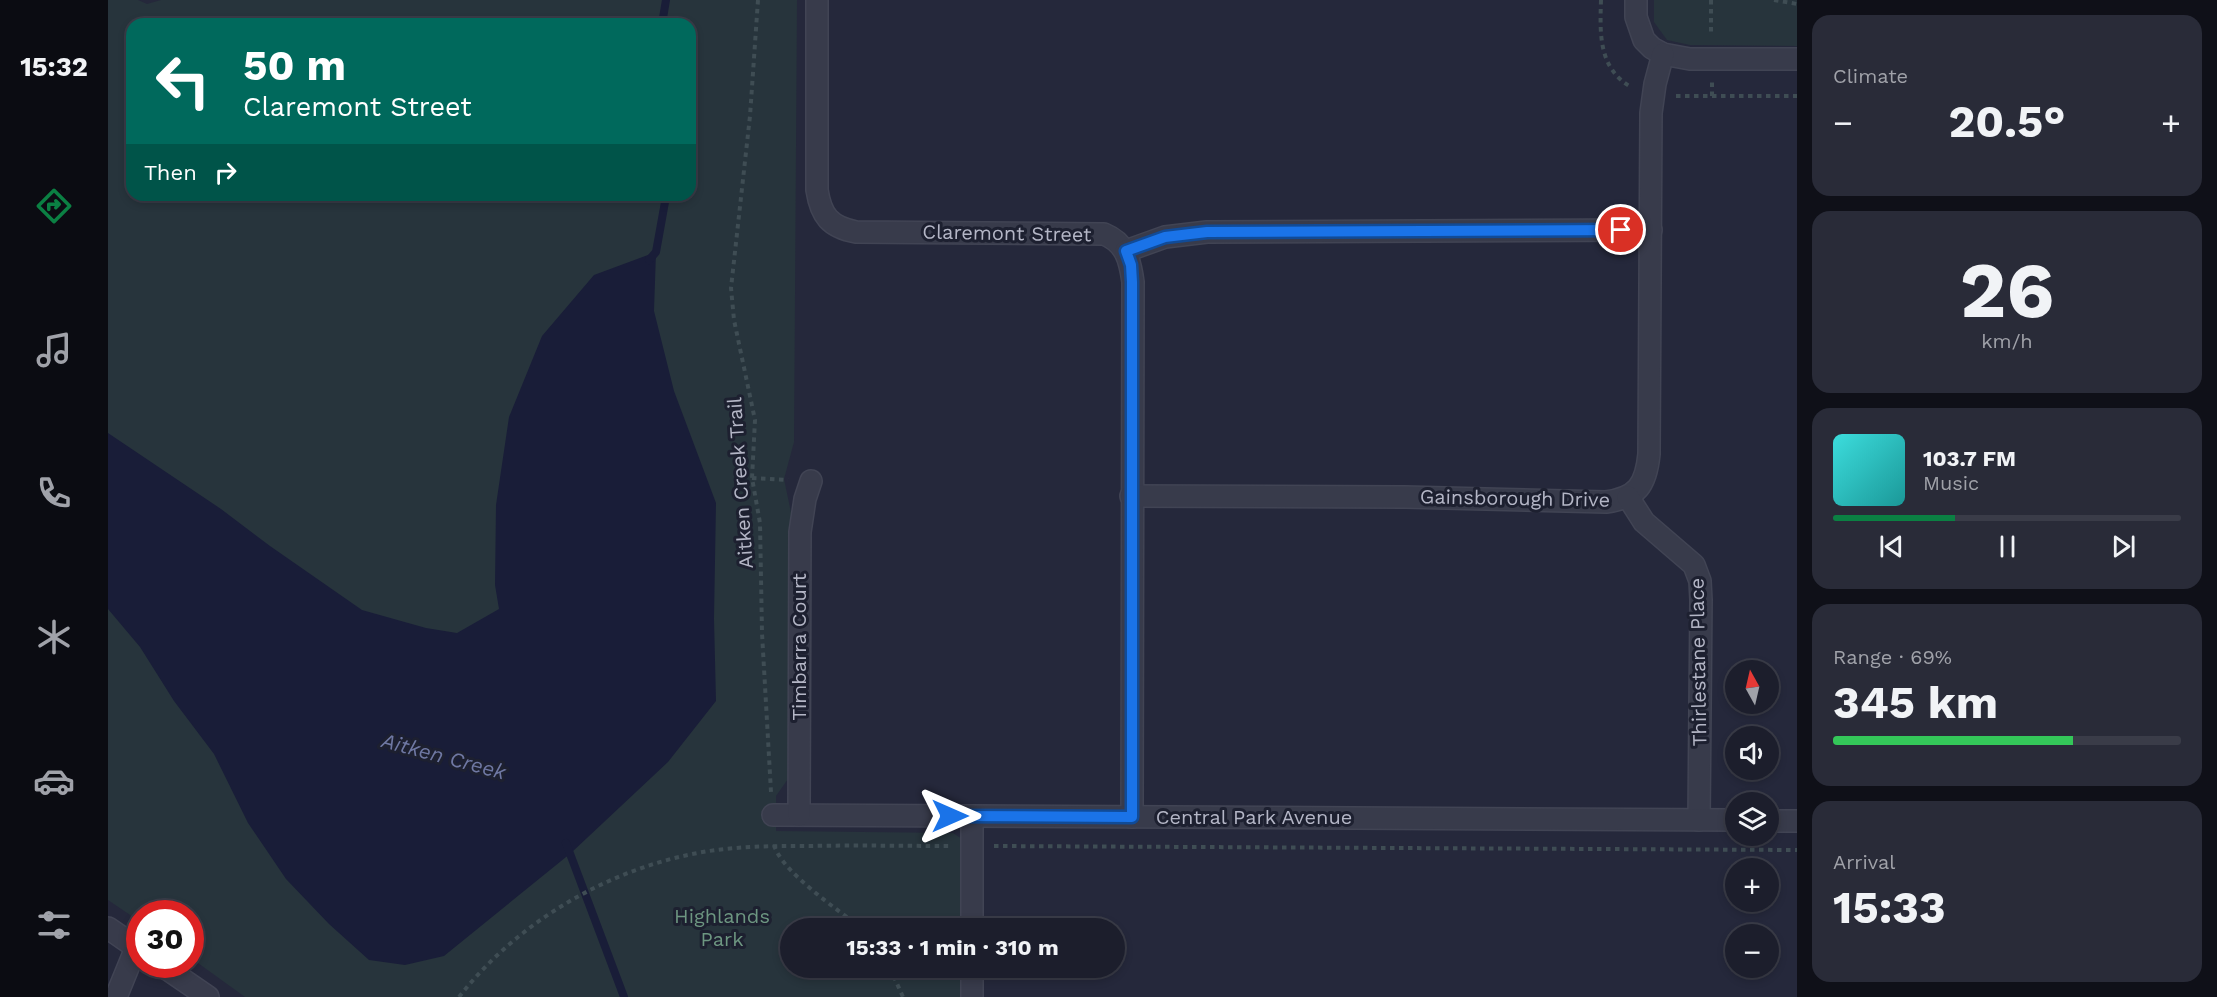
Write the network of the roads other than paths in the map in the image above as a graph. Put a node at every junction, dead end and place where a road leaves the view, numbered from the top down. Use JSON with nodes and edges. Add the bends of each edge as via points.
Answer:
{"nodes":[{"id":1,"x":817,"y":0,"type":"edge"},
{"id":2,"x":1636,"y":0,"type":"edge"},
{"id":3,"x":1663,"y":54,"type":"junction"},
{"id":4,"x":1797,"y":58,"type":"edge"},
{"id":5,"x":1652,"y":230,"type":"junction"},
{"id":6,"x":1126,"y":251,"type":"junction"},
{"id":7,"x":811,"y":481,"type":"road end"},
{"id":8,"x":1131,"y":496,"type":"junction"},
{"id":9,"x":1628,"y":497,"type":"junction"},
{"id":10,"x":773,"y":815,"type":"road end"},
{"id":11,"x":800,"y":816,"type":"junction"},
{"id":12,"x":972,"y":816,"type":"junction"},
{"id":13,"x":1132,"y":817,"type":"junction"},
{"id":14,"x":1699,"y":820,"type":"junction"},
{"id":15,"x":1725,"y":820,"type":"edge"},
{"id":16,"x":1779,"y":820,"type":"edge"},
{"id":17,"x":1797,"y":821,"type":"edge"},
{"id":18,"x":972,"y":918,"type":"edge"},
{"id":19,"x":108,"y":928,"type":"edge"},
{"id":20,"x":126,"y":941,"type":"edge"},
{"id":21,"x":126,"y":975,"type":"edge"},
{"id":22,"x":180,"y":978,"type":"edge"},
{"id":23,"x":972,"y":978,"type":"edge"},
{"id":24,"x":116,"y":997,"type":"edge"},
{"id":25,"x":208,"y":997,"type":"edge"},
{"id":26,"x":972,"y":997,"type":"edge"}],
"edges":[{"from":1,"to":6,"type":"street","name":"Claremont Street","via":[[817,190],[819,204],[834,225],[856,232],[1104,234],[1120,242]]},
{"from":2,"to":3,"type":"street","via":[[1636,17],[1644,40]]},
{"from":3,"to":4,"type":"street","via":[[1690,59]]},
{"from":3,"to":5,"type":"street","name":"Gainsborough Drive","via":[[1651,114]]},
{"from":5,"to":6,"type":"street","via":[[1207,232],[1165,237]]},
{"from":5,"to":9,"type":"street","name":"Gainsborough Drive","via":[[1649,454],[1645,478]]},
{"from":6,"to":8,"type":"street","via":[[1132,282]]},
{"from":7,"to":11,"type":"street","name":"Timbarra Court","via":[[804,498],[800,532]]},
{"from":8,"to":9,"type":"street","name":"Gainsborough Drive","via":[[1595,502]]},
{"from":8,"to":13,"type":"street"},
{"from":9,"to":14,"type":"street","name":"Thirlestane Place","via":[[1644,522],[1694,565],[1700,581]]},
{"from":10,"to":11,"type":"street","name":"Central Park Avenue"},
{"from":11,"to":12,"type":"street","name":"Central Park Avenue"},
{"from":12,"to":13,"type":"street","name":"Central Park Avenue"},
{"from":12,"to":18,"type":"street"},
{"from":13,"to":14,"type":"street","name":"Central Park Avenue"},
{"from":14,"to":15,"type":"street","name":"Central Park Avenue"},
{"from":16,"to":17,"type":"street"},
{"from":19,"to":20,"type":"street"},
{"from":21,"to":24,"type":"street"},
{"from":22,"to":25,"type":"street"},
{"from":23,"to":26,"type":"street"}]}
